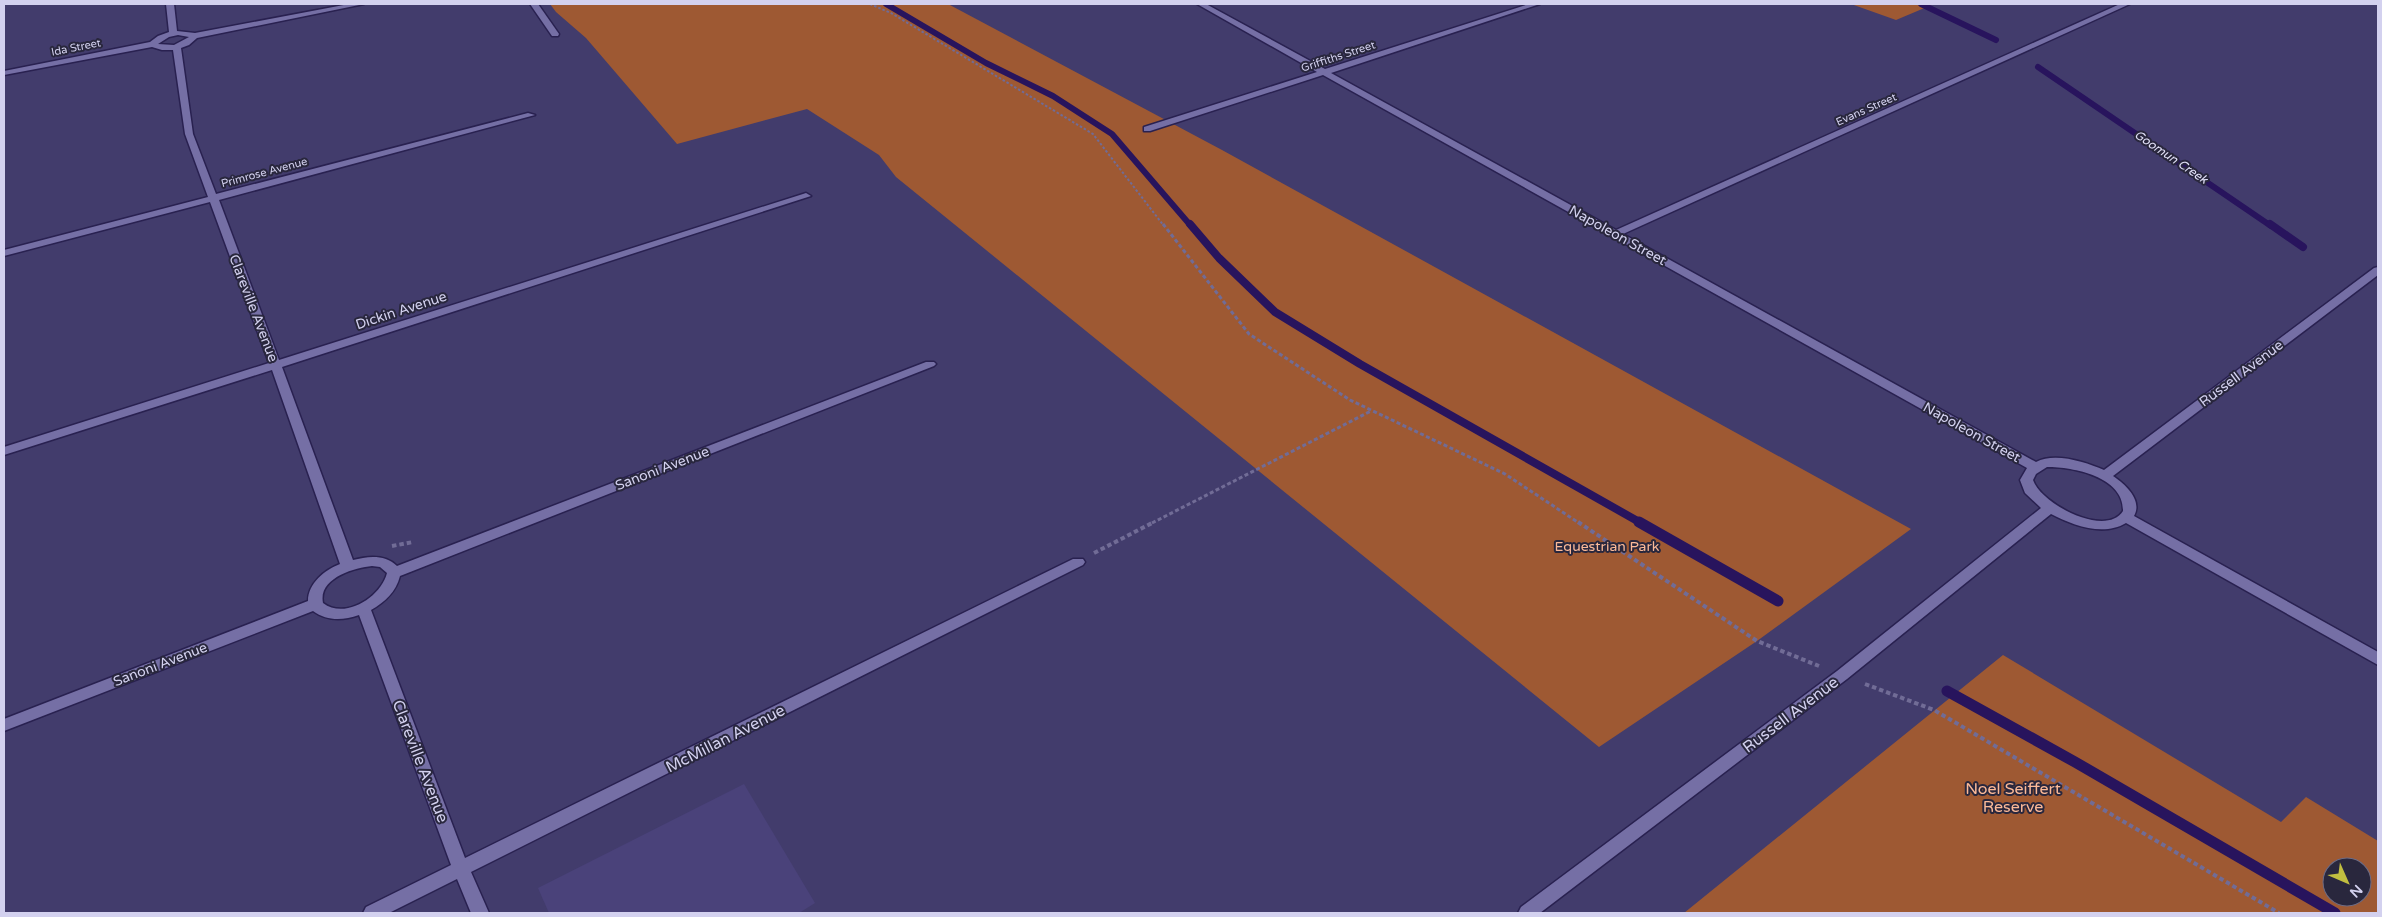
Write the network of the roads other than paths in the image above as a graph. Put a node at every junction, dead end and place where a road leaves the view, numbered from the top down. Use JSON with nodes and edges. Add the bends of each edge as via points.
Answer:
{"nodes":[{"id":1,"x":170,"y":4,"type":"edge"},
{"id":2,"x":360,"y":4,"type":"edge"},
{"id":3,"x":534,"y":4,"type":"edge"},
{"id":4,"x":1201,"y":4,"type":"edge"},
{"id":5,"x":1536,"y":4,"type":"edge"},
{"id":6,"x":2126,"y":4,"type":"edge"},
{"id":7,"x":173,"y":34,"type":"junction"},
{"id":8,"x":555,"y":34,"type":"dead end"},
{"id":9,"x":194,"y":36,"type":"junction"},
{"id":10,"x":152,"y":44,"type":"junction"},
{"id":11,"x":177,"y":46,"type":"junction"},
{"id":12,"x":1324,"y":72,"type":"junction"},
{"id":13,"x":4,"y":73,"type":"edge"},
{"id":14,"x":531,"y":115,"type":"dead end"},
{"id":15,"x":1147,"y":129,"type":"dead end"},
{"id":16,"x":806,"y":196,"type":"dead end"},
{"id":17,"x":213,"y":198,"type":"junction"},
{"id":18,"x":1616,"y":234,"type":"junction"},
{"id":19,"x":4,"y":253,"type":"edge"},
{"id":20,"x":2378,"y":270,"type":"edge"},
{"id":21,"x":930,"y":364,"type":"dead end"},
{"id":22,"x":276,"y":366,"type":"junction"},
{"id":23,"x":4,"y":450,"type":"edge"},
{"id":24,"x":2035,"y":467,"type":"junction"},
{"id":25,"x":2104,"y":476,"type":"junction"},
{"id":26,"x":2048,"y":509,"type":"junction"},
{"id":27,"x":2127,"y":518,"type":"junction"},
{"id":28,"x":1078,"y":562,"type":"road end"},
{"id":29,"x":348,"y":566,"type":"junction"},
{"id":30,"x":394,"y":572,"type":"junction"},
{"id":31,"x":316,"y":604,"type":"junction"},
{"id":32,"x":363,"y":608,"type":"junction"},
{"id":33,"x":2378,"y":659,"type":"edge"},
{"id":34,"x":4,"y":725,"type":"edge"},
{"id":35,"x":462,"y":869,"type":"junction"},
{"id":36,"x":372,"y":913,"type":"edge"},
{"id":37,"x":480,"y":913,"type":"edge"},
{"id":38,"x":1528,"y":913,"type":"edge"}],
"edges":[{"from":1,"to":7,"type":"street"},
{"from":2,"to":9,"type":"street"},
{"from":3,"to":8,"type":"street"},
{"from":4,"to":12,"type":"street","name":"Napoleon Street"},
{"from":5,"to":12,"type":"street","name":"Griffiths Street"},
{"from":6,"to":18,"type":"street","name":"Evans Street"},
{"from":7,"to":9,"type":"street","via":[[190,33]]},
{"from":7,"to":10,"type":"street"},
{"from":9,"to":11,"type":"street"},
{"from":10,"to":11,"type":"street","via":[[157,48]]},
{"from":10,"to":13,"type":"street","name":"Ida Street"},
{"from":11,"to":17,"type":"street","name":"Clareville Avenue","via":[[189,134]]},
{"from":12,"to":15,"type":"street","name":"Griffiths Street"},
{"from":12,"to":18,"type":"street","name":"Napoleon Street"},
{"from":14,"to":17,"type":"street","name":"Primrose Avenue"},
{"from":16,"to":22,"type":"street","name":"Dickin Avenue"},
{"from":17,"to":19,"type":"street","name":"Primrose Avenue"},
{"from":17,"to":22,"type":"street","name":"Clareville Avenue"},
{"from":18,"to":24,"type":"street","name":"Napoleon Street"},
{"from":20,"to":25,"type":"street","name":"Russell Avenue"},
{"from":21,"to":30,"type":"street","name":"Sanoni Avenue"},
{"from":22,"to":23,"type":"street","name":"Dickin Avenue"},
{"from":22,"to":29,"type":"street","name":"Clareville Avenue"},
{"from":24,"to":25,"type":"street","via":[[2058,462]]},
{"from":24,"to":26,"type":"street","via":[[2027,481],[2030,490]]},
{"from":25,"to":27,"type":"street","via":[[2116,484],[2130,502],[2131,511]]},
{"from":26,"to":27,"type":"street","via":[[2074,520],[2102,525],[2117,524]]},
{"from":26,"to":38,"type":"street","name":"Russell Avenue","via":[[1842,675]]},
{"from":27,"to":33,"type":"street"},
{"from":28,"to":35,"type":"street","name":"McMillan Avenue"},
{"from":29,"to":30,"type":"street","via":[[383,562]]},
{"from":29,"to":31,"type":"street","via":[[322,584],[315,596]]},
{"from":30,"to":32,"type":"street","via":[[390,588]]},
{"from":31,"to":32,"type":"street","via":[[320,609],[339,614]]},
{"from":31,"to":34,"type":"street","name":"Sanoni Avenue"},
{"from":32,"to":35,"type":"street","name":"Clareville Avenue"},
{"from":35,"to":36,"type":"street","name":"McMillan Avenue"},
{"from":35,"to":37,"type":"street","name":"Clareville Avenue"}]}
